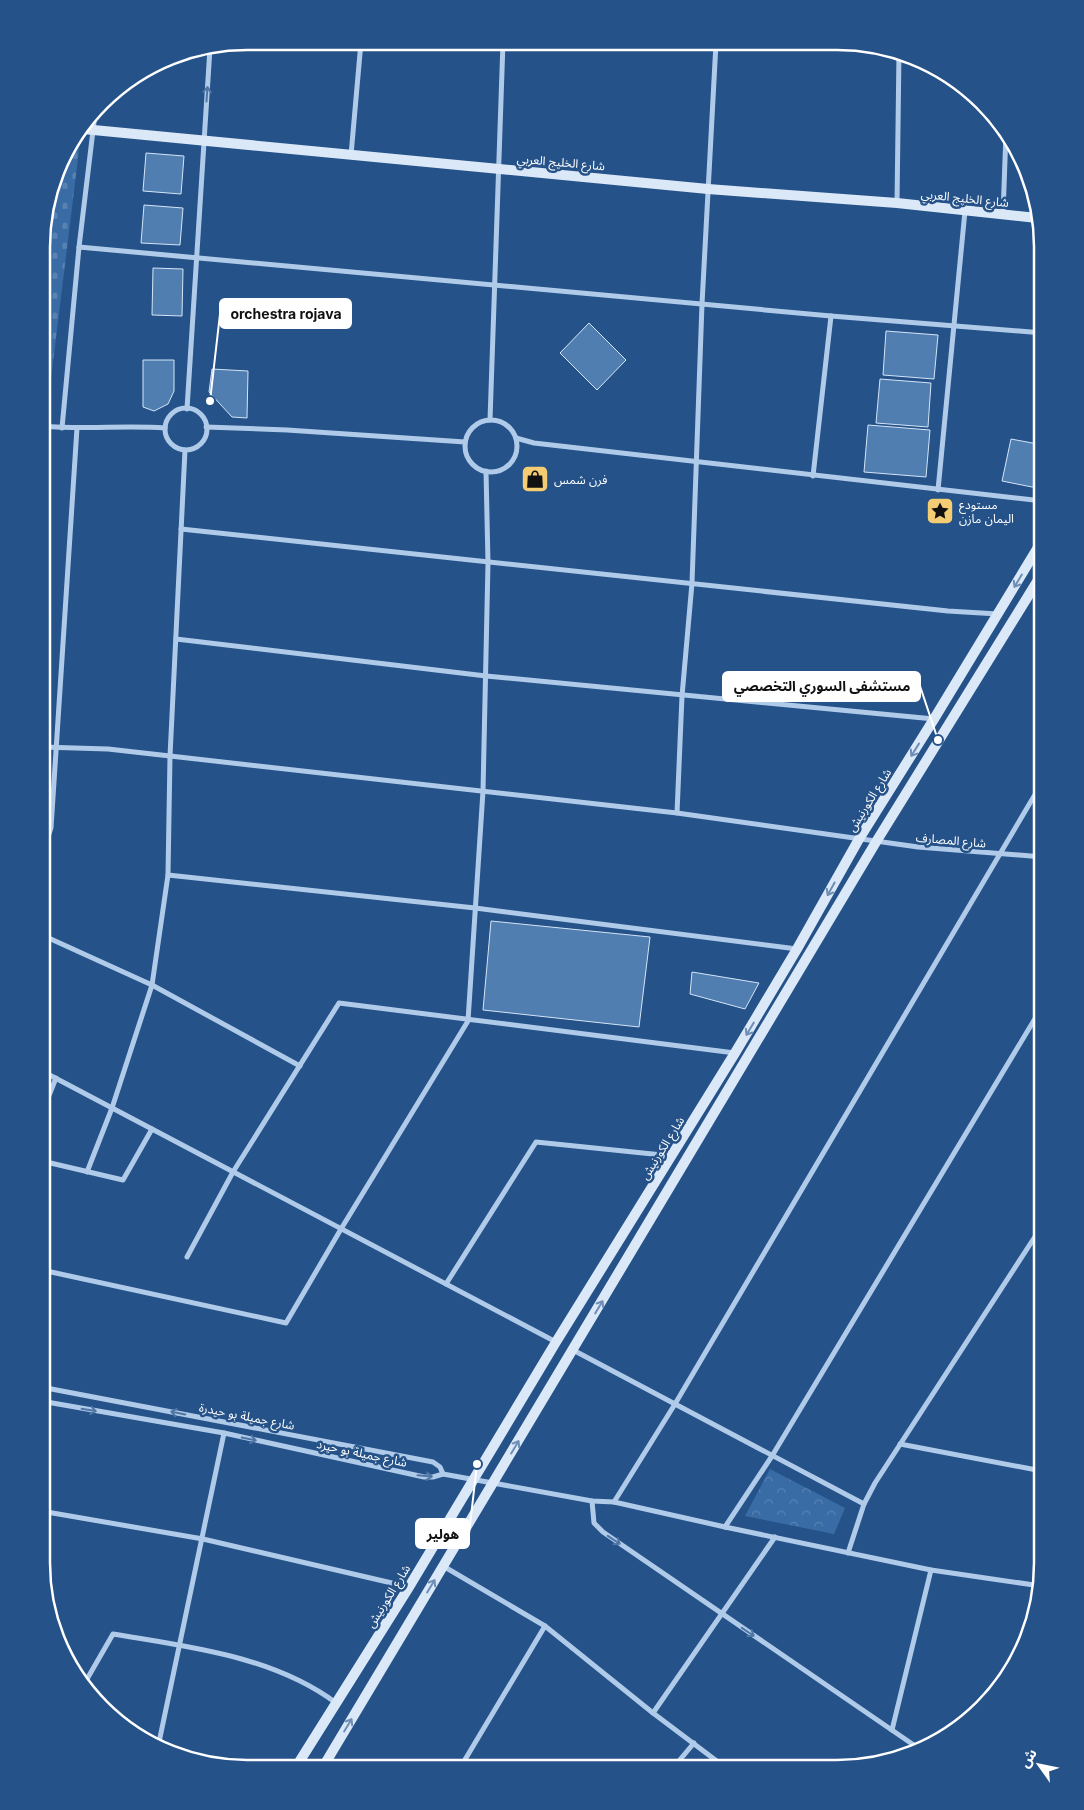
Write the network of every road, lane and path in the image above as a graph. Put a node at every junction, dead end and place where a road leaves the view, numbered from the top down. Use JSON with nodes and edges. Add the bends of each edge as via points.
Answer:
{"nodes":[{"id":1,"x":360,"y":50,"type":"edge"},
{"id":2,"x":503,"y":50,"type":"edge"},
{"id":3,"x":716,"y":50,"type":"edge"},
{"id":4,"x":210,"y":54,"type":"edge"},
{"id":5,"x":898,"y":59,"type":"edge"},
{"id":6,"x":94,"y":123,"type":"edge"},
{"id":7,"x":89,"y":130,"type":"edge"},
{"id":8,"x":94,"y":130,"type":"junction"},
{"id":9,"x":204,"y":140,"type":"junction"},
{"id":10,"x":1005,"y":144,"type":"edge"},
{"id":11,"x":351,"y":154,"type":"junction"},
{"id":12,"x":499,"y":169,"type":"junction"},
{"id":13,"x":708,"y":189,"type":"junction"},
{"id":14,"x":897,"y":203,"type":"junction"},
{"id":15,"x":965,"y":211,"type":"junction"},
{"id":16,"x":1002,"y":215,"type":"junction"},
{"id":17,"x":1031,"y":218,"type":"edge"},
{"id":18,"x":80,"y":247,"type":"junction"},
{"id":19,"x":197,"y":258,"type":"junction"},
{"id":20,"x":495,"y":285,"type":"junction"},
{"id":21,"x":702,"y":304,"type":"junction"},
{"id":22,"x":831,"y":316,"type":"junction"},
{"id":23,"x":953,"y":326,"type":"junction"},
{"id":24,"x":1034,"y":332,"type":"edge"},
{"id":25,"x":187,"y":409,"type":"junction"},
{"id":26,"x":490,"y":420,"type":"junction"},
{"id":27,"x":50,"y":427,"type":"edge"},
{"id":28,"x":206,"y":427,"type":"junction"},
{"id":29,"x":62,"y":428,"type":"junction"},
{"id":30,"x":77,"y":428,"type":"junction"},
{"id":31,"x":166,"y":428,"type":"junction"},
{"id":32,"x":516,"y":438,"type":"junction"},
{"id":33,"x":465,"y":442,"type":"junction"},
{"id":34,"x":185,"y":450,"type":"junction"},
{"id":35,"x":698,"y":462,"type":"junction"},
{"id":36,"x":486,"y":471,"type":"junction"},
{"id":37,"x":813,"y":476,"type":"junction"},
{"id":38,"x":938,"y":490,"type":"junction"},
{"id":39,"x":1034,"y":500,"type":"edge"},
{"id":40,"x":181,"y":528,"type":"junction"},
{"id":41,"x":1034,"y":554,"type":"edge"},
{"id":42,"x":488,"y":562,"type":"junction"},
{"id":43,"x":692,"y":583,"type":"junction"},
{"id":44,"x":1034,"y":587,"type":"edge"},
{"id":45,"x":998,"y":614,"type":"junction"},
{"id":46,"x":176,"y":640,"type":"junction"},
{"id":47,"x":486,"y":676,"type":"junction"},
{"id":48,"x":682,"y":696,"type":"junction"},
{"id":49,"x":934,"y":719,"type":"junction"},
{"id":50,"x":50,"y":748,"type":"edge"},
{"id":51,"x":56,"y":748,"type":"junction"},
{"id":52,"x":170,"y":756,"type":"junction"},
{"id":53,"x":483,"y":791,"type":"junction"},
{"id":54,"x":1034,"y":796,"type":"edge"},
{"id":55,"x":677,"y":812,"type":"junction"},
{"id":56,"x":50,"y":828,"type":"edge"},
{"id":57,"x":859,"y":840,"type":"junction"},
{"id":58,"x":876,"y":842,"type":"junction"},
{"id":59,"x":1000,"y":854,"type":"junction"},
{"id":60,"x":1034,"y":856,"type":"edge"},
{"id":61,"x":168,"y":875,"type":"junction"},
{"id":62,"x":475,"y":908,"type":"junction"},
{"id":63,"x":50,"y":939,"type":"edge"},
{"id":64,"x":797,"y":950,"type":"junction"},
{"id":65,"x":152,"y":985,"type":"junction"},
{"id":66,"x":1034,"y":1020,"type":"edge"},
{"id":67,"x":468,"y":1021,"type":"junction"},
{"id":68,"x":736,"y":1053,"type":"junction"},
{"id":69,"x":300,"y":1066,"type":"junction"},
{"id":70,"x":50,"y":1075,"type":"edge"},
{"id":71,"x":56,"y":1078,"type":"junction"},
{"id":72,"x":50,"y":1093,"type":"edge"},
{"id":73,"x":112,"y":1108,"type":"junction"},
{"id":74,"x":152,"y":1129,"type":"junction"},
{"id":75,"x":672,"y":1156,"type":"junction"},
{"id":76,"x":50,"y":1163,"type":"edge"},
{"id":77,"x":87,"y":1172,"type":"junction"},
{"id":78,"x":234,"y":1172,"type":"junction"},
{"id":79,"x":341,"y":1229,"type":"junction"},
{"id":80,"x":1034,"y":1238,"type":"edge"},
{"id":81,"x":187,"y":1257,"type":"dead end"},
{"id":82,"x":50,"y":1272,"type":"edge"},
{"id":83,"x":446,"y":1284,"type":"junction"},
{"id":84,"x":556,"y":1342,"type":"junction"},
{"id":85,"x":573,"y":1350,"type":"junction"},
{"id":86,"x":50,"y":1389,"type":"edge"},
{"id":87,"x":50,"y":1403,"type":"edge"},
{"id":88,"x":675,"y":1404,"type":"junction"},
{"id":89,"x":224,"y":1433,"type":"junction"},
{"id":90,"x":900,"y":1444,"type":"junction"},
{"id":91,"x":772,"y":1456,"type":"junction"},
{"id":92,"x":1034,"y":1469,"type":"edge"},
{"id":93,"x":443,"y":1474,"type":"junction"},
{"id":94,"x":473,"y":1479,"type":"junction"},
{"id":95,"x":493,"y":1483,"type":"junction"},
{"id":96,"x":592,"y":1501,"type":"junction"},
{"id":97,"x":614,"y":1502,"type":"junction"},
{"id":98,"x":864,"y":1504,"type":"junction"},
{"id":99,"x":50,"y":1513,"type":"edge"},
{"id":100,"x":725,"y":1527,"type":"junction"},
{"id":101,"x":775,"y":1538,"type":"junction"},
{"id":102,"x":203,"y":1539,"type":"junction"},
{"id":103,"x":848,"y":1553,"type":"junction"},
{"id":104,"x":443,"y":1566,"type":"junction"},
{"id":105,"x":931,"y":1570,"type":"junction"},
{"id":106,"x":1033,"y":1585,"type":"edge"},
{"id":107,"x":409,"y":1587,"type":"junction"},
{"id":108,"x":722,"y":1614,"type":"junction"},
{"id":109,"x":545,"y":1626,"type":"junction"},
{"id":110,"x":180,"y":1646,"type":"junction"},
{"id":111,"x":87,"y":1678,"type":"edge"},
{"id":112,"x":336,"y":1703,"type":"junction"},
{"id":113,"x":653,"y":1713,"type":"junction"},
{"id":114,"x":892,"y":1730,"type":"junction"},
{"id":115,"x":160,"y":1740,"type":"edge"},
{"id":116,"x":694,"y":1743,"type":"junction"},
{"id":117,"x":913,"y":1745,"type":"edge"},
{"id":118,"x":300,"y":1760,"type":"edge"},
{"id":119,"x":327,"y":1760,"type":"edge"},
{"id":120,"x":465,"y":1760,"type":"edge"},
{"id":121,"x":680,"y":1760,"type":"edge"},
{"id":122,"x":716,"y":1760,"type":"edge"}],
"edges":[{"from":1,"to":11,"type":"street"},
{"from":2,"to":12,"type":"street"},
{"from":3,"to":13,"type":"street"},
{"from":9,"to":4,"type":"street","one_way":true},
{"from":5,"to":14,"type":"street"},
{"from":6,"to":8,"type":"street"},
{"from":7,"to":8,"type":"street","name":"شارع الخليج العربي"},
{"from":8,"to":9,"type":"street","name":"شارع الخليج العربي"},
{"from":8,"to":18,"type":"street"},
{"from":9,"to":11,"type":"street","name":"شارع الخليج العربي"},
{"from":9,"to":19,"type":"street"},
{"from":10,"to":16,"type":"street"},
{"from":11,"to":12,"type":"street","name":"شارع الخليج العربي"},
{"from":12,"to":13,"type":"street","name":"شارع الخليج العربي"},
{"from":12,"to":20,"type":"street"},
{"from":13,"to":14,"type":"street","name":"شارع الخليج العربي"},
{"from":13,"to":21,"type":"street"},
{"from":14,"to":15,"type":"street","name":"شارع الخليج العربي"},
{"from":15,"to":16,"type":"street","name":"شارع الخليج العربي"},
{"from":15,"to":23,"type":"street"},
{"from":16,"to":17,"type":"street","name":"شارع الخليج العربي"},
{"from":18,"to":19,"type":"street"},
{"from":18,"to":29,"type":"street"},
{"from":19,"to":20,"type":"street"},
{"from":19,"to":25,"type":"street"},
{"from":20,"to":21,"type":"street"},
{"from":20,"to":26,"type":"street"},
{"from":21,"to":22,"type":"street"},
{"from":21,"to":35,"type":"street"},
{"from":22,"to":23,"type":"street"},
{"from":22,"to":37,"type":"street"},
{"from":23,"to":24,"type":"street"},
{"from":23,"to":38,"type":"street"},
{"from":25,"to":28,"type":"street","via":[[201,415]]},
{"from":25,"to":31,"type":"street","via":[[172,414]]},
{"from":26,"to":32,"type":"street","via":[[507,425]]},
{"from":26,"to":33,"type":"street","via":[[472,428]]},
{"from":27,"to":29,"type":"street"},
{"from":28,"to":33,"type":"street"},
{"from":28,"to":34,"type":"street","via":[[200,444]]},
{"from":29,"to":30,"type":"street"},
{"from":30,"to":31,"type":"street"},
{"from":30,"to":51,"type":"street"},
{"from":31,"to":34,"type":"street","via":[[171,443]]},
{"from":32,"to":35,"type":"street","via":[[534,443]]},
{"from":32,"to":36,"type":"street","via":[[515,456],[510,463],[495,471]]},
{"from":33,"to":36,"type":"street","via":[[468,457],[478,468]]},
{"from":34,"to":40,"type":"street"},
{"from":35,"to":37,"type":"street"},
{"from":35,"to":43,"type":"street"},
{"from":36,"to":42,"type":"street"},
{"from":37,"to":38,"type":"street"},
{"from":38,"to":39,"type":"street"},
{"from":40,"to":42,"type":"street"},
{"from":40,"to":46,"type":"street"},
{"from":41,"to":45,"type":"street","name":"شارع الكورنيش","one_way":true},
{"from":42,"to":43,"type":"street"},
{"from":42,"to":47,"type":"street"},
{"from":43,"to":45,"type":"street"},
{"from":43,"to":48,"type":"street"},
{"from":44,"to":58,"type":"street"},
{"from":45,"to":49,"type":"street","name":"شارع الكورنيش"},
{"from":46,"to":47,"type":"street"},
{"from":46,"to":52,"type":"street"},
{"from":47,"to":48,"type":"street"},
{"from":47,"to":53,"type":"street"},
{"from":48,"to":49,"type":"street"},
{"from":48,"to":55,"type":"street"},
{"from":49,"to":57,"type":"street","name":"شارع الكورنيش","one_way":true},
{"from":50,"to":51,"type":"street","name":"شارع المصارف"},
{"from":51,"to":52,"type":"street","name":"شارع المصارف","via":[[108,749]]},
{"from":51,"to":56,"type":"street"},
{"from":52,"to":53,"type":"street","name":"شارع المصارف"},
{"from":52,"to":61,"type":"street"},
{"from":53,"to":55,"type":"street","name":"شارع المصارف"},
{"from":53,"to":62,"type":"street"},
{"from":54,"to":59,"type":"street"},
{"from":55,"to":57,"type":"street","name":"شارع المصارف"},
{"from":57,"to":58,"type":"street","name":"شارع المصارف"},
{"from":57,"to":64,"type":"street","name":"شارع الكورنيش","one_way":true},
{"from":58,"to":59,"type":"street","name":"شارع المصارف"},
{"from":85,"to":58,"type":"street","one_way":true},
{"from":59,"to":60,"type":"street","name":"شارع المصارف"},
{"from":59,"to":88,"type":"street"},
{"from":61,"to":62,"type":"street"},
{"from":61,"to":65,"type":"street"},
{"from":62,"to":64,"type":"street"},
{"from":62,"to":67,"type":"street"},
{"from":63,"to":65,"type":"street"},
{"from":64,"to":68,"type":"street","name":"شارع الكورنيش","one_way":true},
{"from":65,"to":69,"type":"street"},
{"from":65,"to":73,"type":"street"},
{"from":66,"to":91,"type":"street"},
{"from":67,"to":68,"type":"street"},
{"from":67,"to":69,"type":"street","via":[[339,1003]]},
{"from":67,"to":79,"type":"street"},
{"from":68,"to":75,"type":"street","name":"شارع الكورنيش"},
{"from":69,"to":78,"type":"street"},
{"from":70,"to":71,"type":"street"},
{"from":71,"to":72,"type":"street"},
{"from":71,"to":73,"type":"street"},
{"from":73,"to":74,"type":"street"},
{"from":73,"to":77,"type":"street"},
{"from":74,"to":77,"type":"street","via":[[123,1180]]},
{"from":74,"to":78,"type":"street"},
{"from":75,"to":83,"type":"street","via":[[536,1142]]},
{"from":75,"to":84,"type":"street","name":"شارع الكورنيش"},
{"from":76,"to":77,"type":"street"},
{"from":78,"to":79,"type":"street"},
{"from":78,"to":81,"type":"street"},
{"from":79,"to":82,"type":"street","via":[[286,1323]]},
{"from":79,"to":83,"type":"street"},
{"from":80,"to":90,"type":"street"},
{"from":83,"to":84,"type":"street"},
{"from":84,"to":94,"type":"street","name":"شارع الكورنيش"},
{"from":85,"to":88,"type":"street"},
{"from":95,"to":85,"type":"street","one_way":true},
{"from":93,"to":86,"type":"street","name":"شارع جميلة بو حيدرة","one_way":true,"via":[[440,1466],[433,1462]]},
{"from":87,"to":89,"type":"street","name":"شارع جميلة بو حيرد","one_way":true},
{"from":88,"to":91,"type":"street"},
{"from":88,"to":97,"type":"street"},
{"from":89,"to":93,"type":"street","name":"شارع جميلة بو حيرد","one_way":true,"via":[[424,1477]]},
{"from":89,"to":102,"type":"street"},
{"from":90,"to":92,"type":"street"},
{"from":90,"to":98,"type":"street"},
{"from":91,"to":98,"type":"street"},
{"from":91,"to":100,"type":"street"},
{"from":93,"to":94,"type":"street"},
{"from":94,"to":95,"type":"street"},
{"from":94,"to":107,"type":"street","name":"شارع الكورنيش"},
{"from":95,"to":96,"type":"street"},
{"from":95,"to":104,"type":"street"},
{"from":96,"to":97,"type":"street"},
{"from":96,"to":108,"type":"street","one_way":true,"via":[[594,1523],[603,1532]]},
{"from":97,"to":100,"type":"street"},
{"from":98,"to":103,"type":"street"},
{"from":99,"to":102,"type":"street"},
{"from":100,"to":101,"type":"street"},
{"from":101,"to":103,"type":"street"},
{"from":101,"to":108,"type":"street"},
{"from":102,"to":107,"type":"street"},
{"from":102,"to":110,"type":"street"},
{"from":103,"to":105,"type":"street"},
{"from":104,"to":109,"type":"street"},
{"from":119,"to":104,"type":"street","one_way":true},
{"from":105,"to":106,"type":"street"},
{"from":105,"to":114,"type":"street"},
{"from":107,"to":112,"type":"street","name":"شارع الكورنيش"},
{"from":108,"to":113,"type":"street"},
{"from":108,"to":114,"type":"street","one_way":true},
{"from":109,"to":113,"type":"street"},
{"from":109,"to":120,"type":"street"},
{"from":110,"to":111,"type":"street","via":[[113,1634]]},
{"from":110,"to":112,"type":"street","via":[[258,1663],[318,1689]]},
{"from":110,"to":115,"type":"street"},
{"from":112,"to":118,"type":"street","name":"شارع الكورنيش"},
{"from":113,"to":116,"type":"street"},
{"from":114,"to":117,"type":"street"},
{"from":116,"to":121,"type":"street"},
{"from":116,"to":122,"type":"street"}]}
